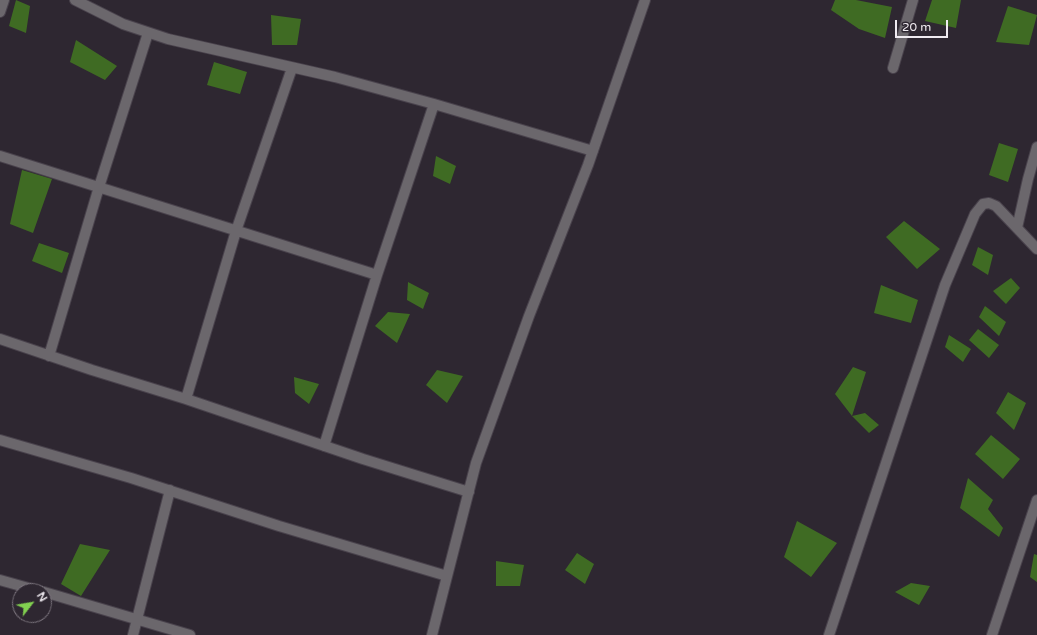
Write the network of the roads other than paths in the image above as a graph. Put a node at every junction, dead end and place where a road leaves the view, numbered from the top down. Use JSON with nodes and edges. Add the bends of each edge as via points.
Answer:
{"nodes":[{"id":1,"x":4,"y":0,"type":"edge"},
{"id":2,"x":75,"y":0,"type":"edge"},
{"id":3,"x":646,"y":0,"type":"edge"},
{"id":4,"x":913,"y":0,"type":"edge"},
{"id":5,"x":0,"y":12,"type":"edge"},
{"id":6,"x":148,"y":33,"type":"junction"},
{"id":7,"x":292,"y":68,"type":"junction"},
{"id":8,"x":893,"y":68,"type":"dead end"},
{"id":9,"x":434,"y":104,"type":"junction"},
{"id":10,"x":1037,"y":147,"type":"edge"},
{"id":11,"x":593,"y":151,"type":"junction"},
{"id":12,"x":0,"y":156,"type":"edge"},
{"id":13,"x":99,"y":187,"type":"junction"},
{"id":14,"x":1018,"y":228,"type":"junction"},
{"id":15,"x":236,"y":231,"type":"junction"},
{"id":16,"x":1037,"y":249,"type":"edge"},
{"id":17,"x":377,"y":274,"type":"junction"},
{"id":18,"x":0,"y":339,"type":"edge"},
{"id":19,"x":49,"y":356,"type":"junction"},
{"id":20,"x":186,"y":399,"type":"junction"},
{"id":21,"x":0,"y":440,"type":"edge"},
{"id":22,"x":324,"y":446,"type":"junction"},
{"id":23,"x":170,"y":490,"type":"junction"},
{"id":24,"x":469,"y":492,"type":"junction"},
{"id":25,"x":1037,"y":500,"type":"edge"},
{"id":26,"x":447,"y":576,"type":"junction"},
{"id":27,"x":0,"y":580,"type":"edge"},
{"id":28,"x":12,"y":583,"type":"edge"},
{"id":29,"x":52,"y":594,"type":"edge"},
{"id":30,"x":137,"y":619,"type":"junction"},
{"id":31,"x":133,"y":635,"type":"edge"},
{"id":32,"x":190,"y":635,"type":"edge"},
{"id":33,"x":432,"y":635,"type":"edge"},
{"id":34,"x":829,"y":635,"type":"edge"},
{"id":35,"x":992,"y":635,"type":"edge"}],
"edges":[{"from":1,"to":5,"type":"street"},
{"from":2,"to":6,"type":"street","via":[[123,24]]},
{"from":3,"to":11,"type":"street"},
{"from":4,"to":8,"type":"street"},
{"from":6,"to":7,"type":"street"},
{"from":6,"to":13,"type":"street"},
{"from":7,"to":9,"type":"street"},
{"from":7,"to":15,"type":"street"},
{"from":9,"to":11,"type":"street"},
{"from":9,"to":17,"type":"street"},
{"from":10,"to":14,"type":"street"},
{"from":11,"to":24,"type":"street","via":[[529,316],[476,463]]},
{"from":12,"to":13,"type":"street"},
{"from":13,"to":15,"type":"street"},
{"from":13,"to":19,"type":"street"},
{"from":14,"to":16,"type":"street"},
{"from":14,"to":34,"type":"street","via":[[989,202],[983,204],[975,214],[945,285]]},
{"from":15,"to":17,"type":"street"},
{"from":15,"to":20,"type":"street"},
{"from":17,"to":22,"type":"street"},
{"from":18,"to":19,"type":"street"},
{"from":19,"to":20,"type":"street"},
{"from":20,"to":22,"type":"street"},
{"from":21,"to":23,"type":"street"},
{"from":22,"to":24,"type":"street"},
{"from":23,"to":26,"type":"street","via":[[279,526]]},
{"from":23,"to":30,"type":"street"},
{"from":24,"to":26,"type":"street"},
{"from":25,"to":35,"type":"street"},
{"from":26,"to":33,"type":"street"},
{"from":27,"to":28,"type":"street"},
{"from":29,"to":30,"type":"street"},
{"from":30,"to":31,"type":"street"},
{"from":30,"to":32,"type":"street"}]}
